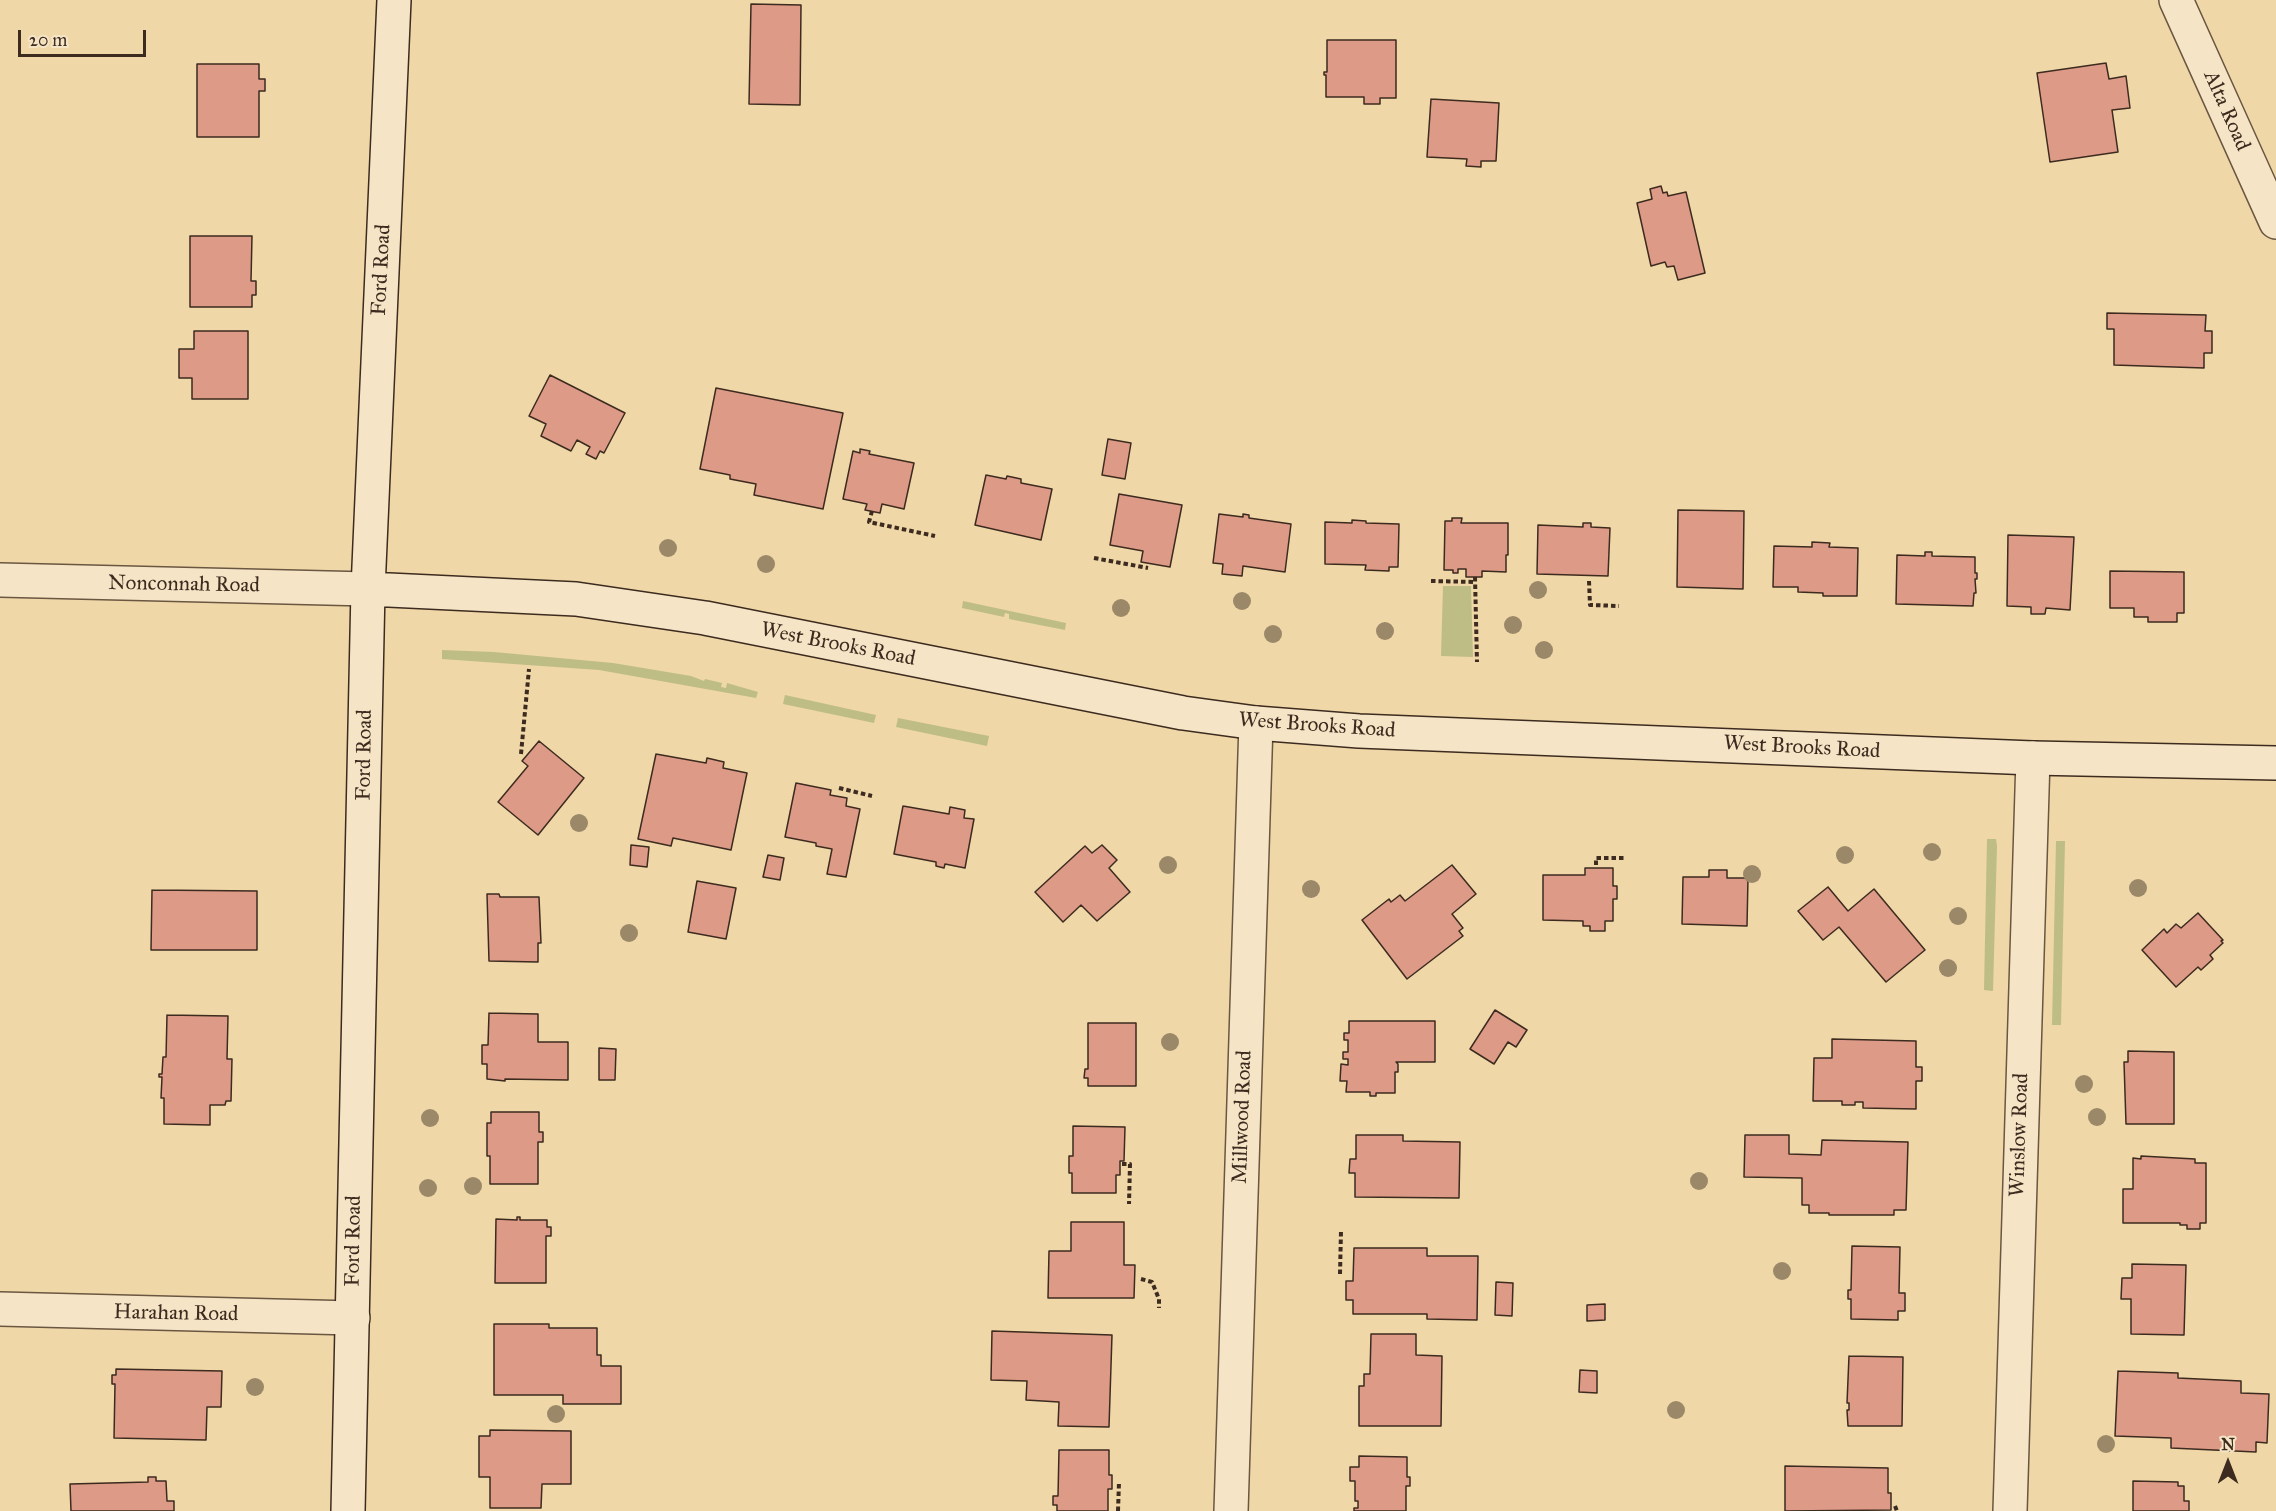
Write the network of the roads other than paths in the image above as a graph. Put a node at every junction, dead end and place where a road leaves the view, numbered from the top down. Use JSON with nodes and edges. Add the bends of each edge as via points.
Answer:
{"nodes":[{"id":1,"x":394,"y":0,"type":"edge"},
{"id":2,"x":2175,"y":0,"type":"edge"},
{"id":3,"x":2276,"y":222,"type":"edge"},
{"id":4,"x":0,"y":580,"type":"edge"},
{"id":5,"x":368,"y":589,"type":"junction"},
{"id":6,"x":1256,"y":723,"type":"junction"},
{"id":7,"x":2033,"y":759,"type":"junction"},
{"id":8,"x":2276,"y":763,"type":"edge"},
{"id":9,"x":0,"y":1309,"type":"edge"},
{"id":10,"x":353,"y":1318,"type":"junction"},
{"id":11,"x":348,"y":1511,"type":"edge"},
{"id":12,"x":1231,"y":1511,"type":"edge"},
{"id":13,"x":2010,"y":1511,"type":"edge"}],
"edges":[{"from":1,"to":5,"type":"street","name":"Ford Road"},
{"from":2,"to":3,"type":"street","name":"Alta Road"},
{"from":4,"to":5,"type":"street","name":"Nonconnah Road"},
{"from":5,"to":6,"type":"street","name":"West Brooks Road","via":[[576,599],[693,616],[1148,707]]},
{"from":5,"to":10,"type":"street","name":"Ford Road"},
{"from":6,"to":7,"type":"street","name":"West Brooks Road","via":[[1359,731]]},
{"from":6,"to":12,"type":"street","name":"Millwood Road"},
{"from":7,"to":8,"type":"street","name":"West Brooks Road"},
{"from":7,"to":13,"type":"street","name":"Winslow Road"},
{"from":9,"to":10,"type":"street","name":"Harahan Road"},
{"from":10,"to":11,"type":"street","name":"Ford Road"}]}
